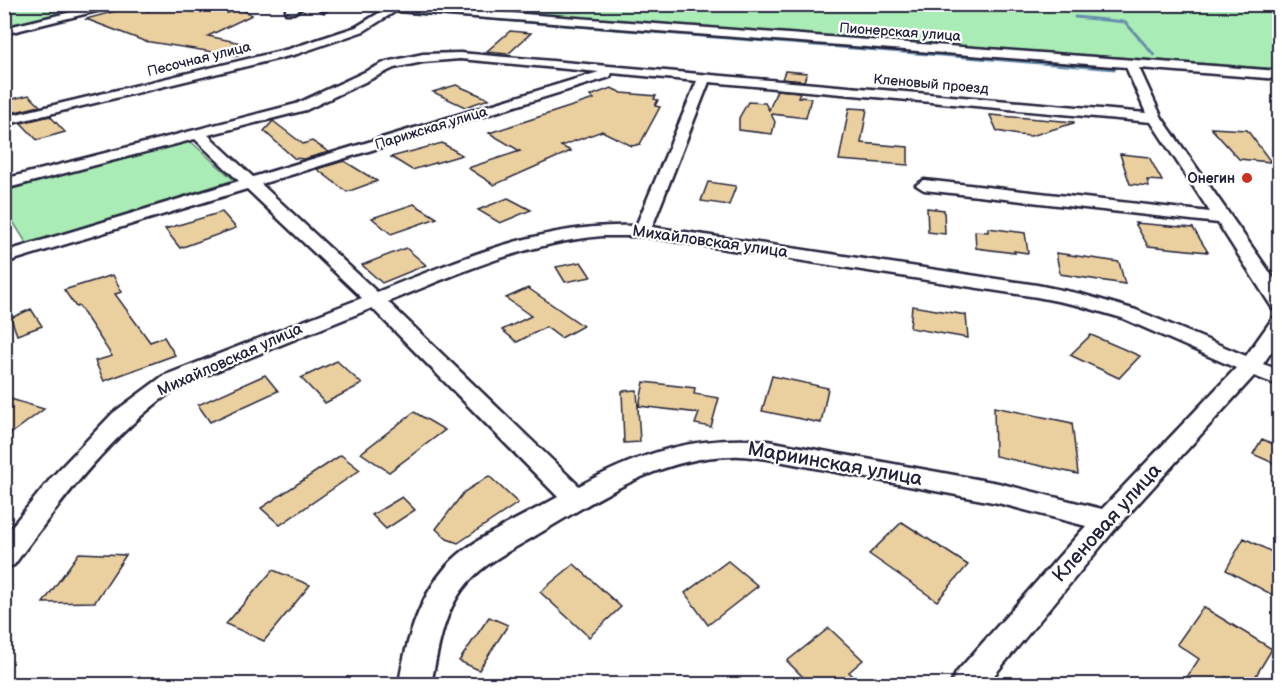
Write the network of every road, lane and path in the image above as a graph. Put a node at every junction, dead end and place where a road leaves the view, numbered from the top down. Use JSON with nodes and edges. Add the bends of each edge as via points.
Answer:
{"nodes":[{"id":1,"x":120,"y":4,"type":"edge"},
{"id":2,"x":303,"y":4,"type":"edge"},
{"id":3,"x":344,"y":4,"type":"edge"},
{"id":4,"x":371,"y":7,"type":"junction"},
{"id":5,"x":394,"y":8,"type":"junction"},
{"id":6,"x":290,"y":11,"type":"dead end"},
{"id":7,"x":86,"y":12,"type":"junction"},
{"id":8,"x":357,"y":14,"type":"dead end"},
{"id":9,"x":98,"y":17,"type":"dead end"},
{"id":10,"x":4,"y":31,"type":"edge"},
{"id":11,"x":1131,"y":64,"type":"junction"},
{"id":12,"x":615,"y":72,"type":"junction"},
{"id":13,"x":1280,"y":75,"type":"edge"},
{"id":14,"x":705,"y":80,"type":"junction"},
{"id":15,"x":1155,"y":118,"type":"junction"},
{"id":16,"x":4,"y":121,"type":"edge"},
{"id":17,"x":198,"y":134,"type":"junction"},
{"id":18,"x":251,"y":183,"type":"junction"},
{"id":19,"x":4,"y":184,"type":"edge"},
{"id":20,"x":924,"y":185,"type":"dead end"},
{"id":21,"x":1222,"y":218,"type":"junction"},
{"id":22,"x":642,"y":231,"type":"junction"},
{"id":23,"x":4,"y":258,"type":"edge"},
{"id":24,"x":374,"y":299,"type":"junction"},
{"id":25,"x":1280,"y":305,"type":"edge"},
{"id":26,"x":1280,"y":322,"type":"edge"},
{"id":27,"x":1251,"y":366,"type":"junction"},
{"id":28,"x":1280,"y":379,"type":"edge"},
{"id":29,"x":576,"y":499,"type":"junction"},
{"id":30,"x":1107,"y":521,"type":"junction"},
{"id":31,"x":4,"y":557,"type":"edge"},
{"id":32,"x":416,"y":684,"type":"edge"},
{"id":33,"x":967,"y":684,"type":"edge"}],
"edges":[{"from":1,"to":7,"type":"street"},
{"from":2,"to":6,"type":"street"},
{"from":3,"to":4,"type":"street","name":"Пионерская улица"},
{"from":4,"to":5,"type":"street","name":"Пионерская улица"},
{"from":4,"to":8,"type":"street"},
{"from":5,"to":11,"type":"street","name":"Пионерская улица"},
{"from":5,"to":16,"type":"street","name":"Песочная улица","via":[[360,29],[293,52]]},
{"from":7,"to":9,"type":"street"},
{"from":7,"to":10,"type":"street"},
{"from":11,"to":13,"type":"street","name":"Пионерская улица"},
{"from":11,"to":15,"type":"street"},
{"from":12,"to":14,"type":"street","name":"Парижская улица"},
{"from":12,"to":17,"type":"street","via":[[460,56],[415,60],[390,65],[301,107]]},
{"from":12,"to":18,"type":"street","name":"Парижская улица"},
{"from":14,"to":15,"type":"street","name":"Кленовый проезд"},
{"from":14,"to":22,"type":"street"},
{"from":15,"to":21,"type":"street"},
{"from":17,"to":18,"type":"street"},
{"from":17,"to":19,"type":"street"},
{"from":18,"to":23,"type":"street","name":"Парижская улица"},
{"from":18,"to":24,"type":"street"},
{"from":20,"to":21,"type":"street"},
{"from":21,"to":25,"type":"street"},
{"from":22,"to":24,"type":"street","name":"Михайловская улица","via":[[583,231],[515,246]]},
{"from":22,"to":27,"type":"street","name":"Михайловская улица","via":[[1081,300],[1129,314]]},
{"from":24,"to":29,"type":"street"},
{"from":24,"to":31,"type":"street","name":"Михайловская улица","via":[[171,381],[142,400],[85,452]]},
{"from":26,"to":27,"type":"street","name":"Кленовая улица"},
{"from":27,"to":28,"type":"street","name":"Михайловская улица"},
{"from":27,"to":30,"type":"street","name":"Кленовая улица"},
{"from":29,"to":30,"type":"street","name":"Мариинская улица","via":[[652,462],[697,450],[732,447],[768,450],[998,493]]},
{"from":29,"to":32,"type":"street","name":"Мариинская улица","via":[[460,570],[429,624]]},
{"from":30,"to":33,"type":"street","name":"Кленовая улица"}]}
